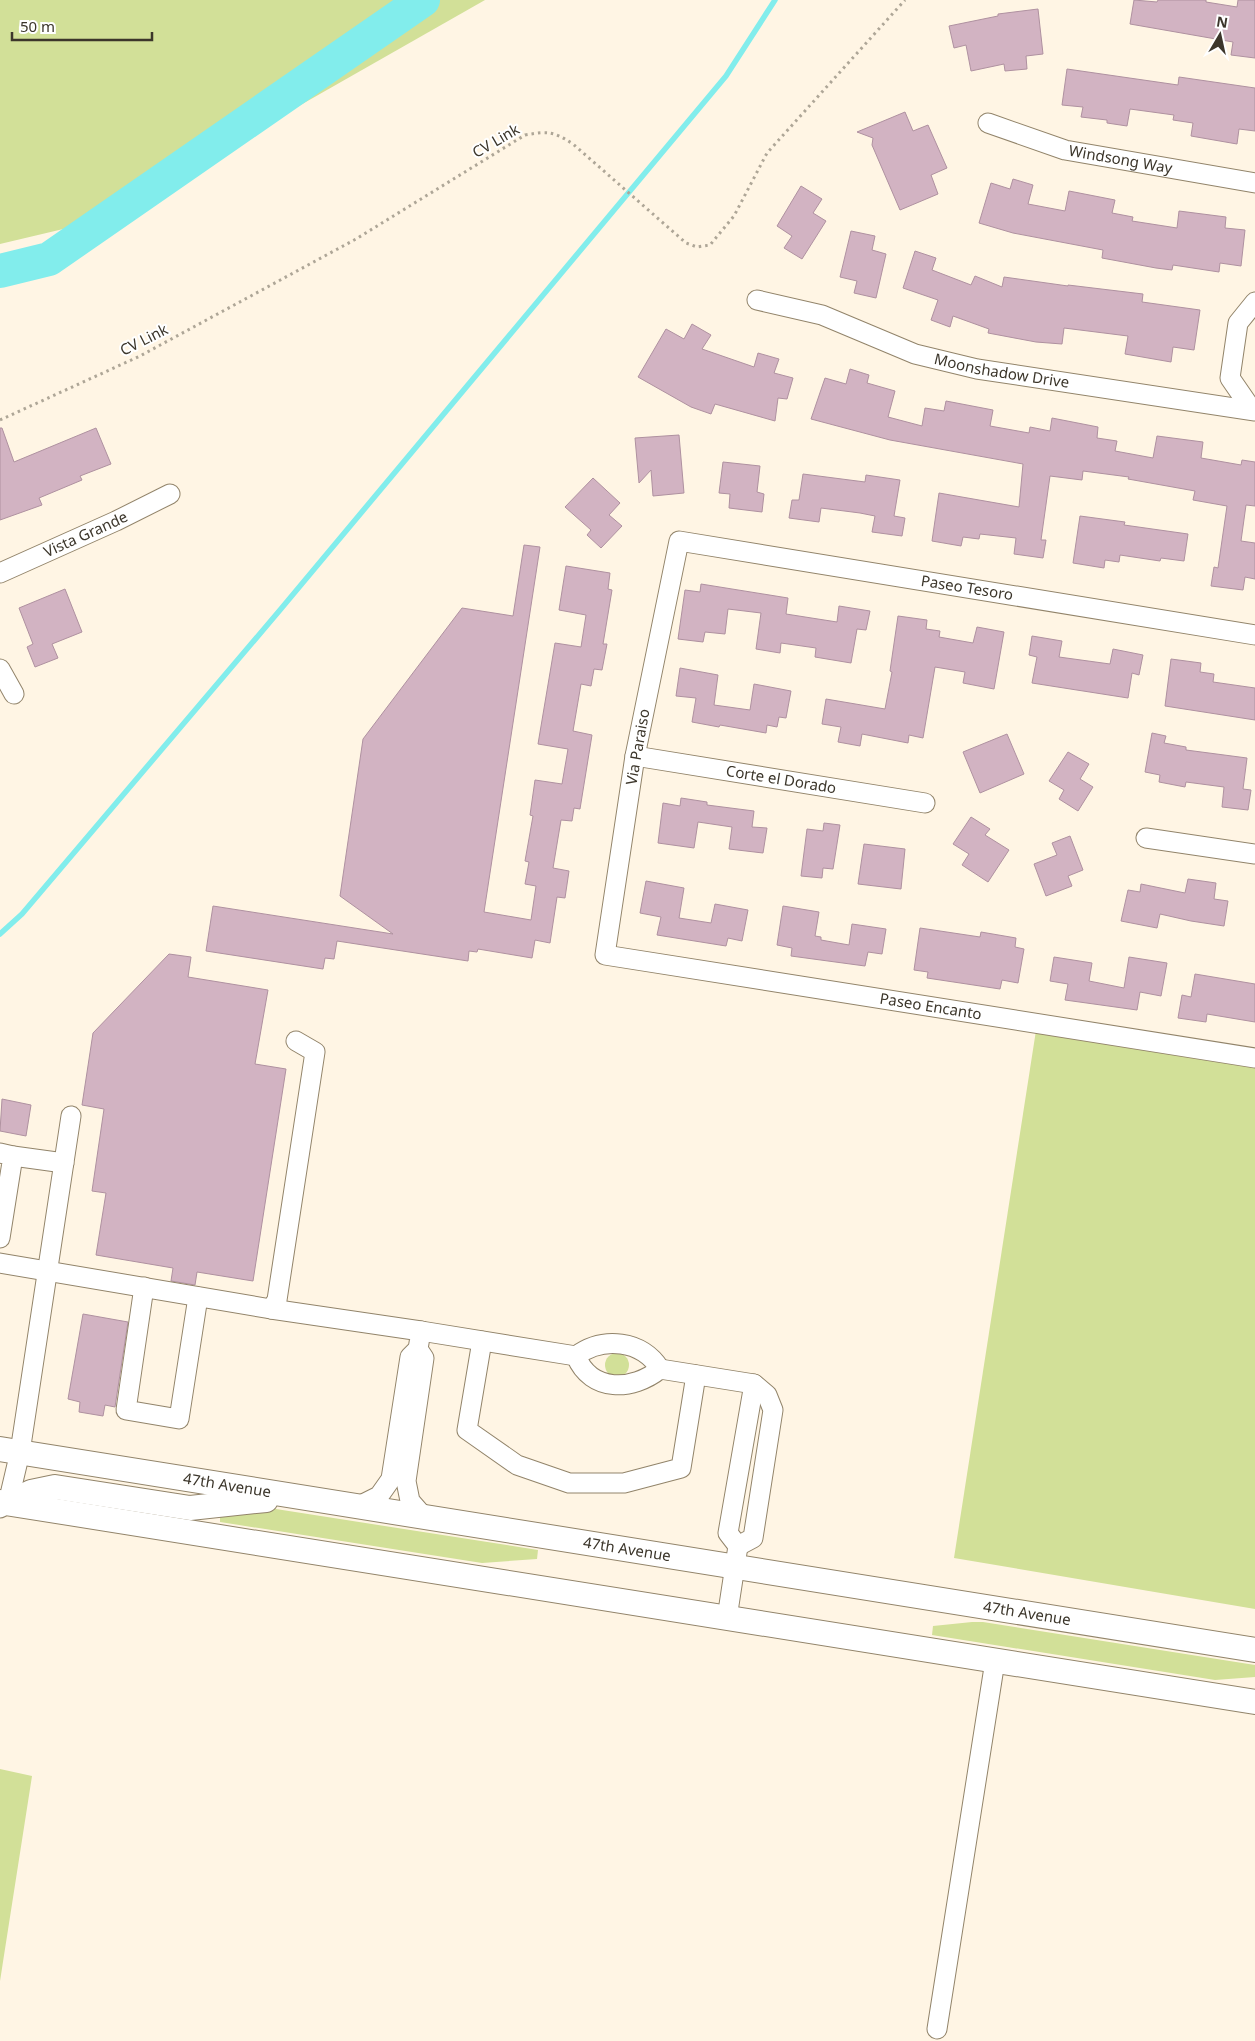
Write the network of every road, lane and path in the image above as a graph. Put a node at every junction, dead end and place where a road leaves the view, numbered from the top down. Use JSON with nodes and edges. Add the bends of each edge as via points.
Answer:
{"nodes":[{"id":1,"x":905,"y":0,"type":"edge"},
{"id":2,"x":988,"y":123,"type":"dead end"},
{"id":3,"x":1255,"y":183,"type":"edge"},
{"id":4,"x":757,"y":300,"type":"dead end"},
{"id":5,"x":1255,"y":302,"type":"edge"},
{"id":6,"x":1253,"y":410,"type":"edge"},
{"id":7,"x":0,"y":420,"type":"edge"},
{"id":8,"x":170,"y":494,"type":"dead end"},
{"id":9,"x":679,"y":540,"type":"joint"},
{"id":10,"x":0,"y":573,"type":"edge"},
{"id":11,"x":1255,"y":635,"type":"edge"},
{"id":12,"x":0,"y":669,"type":"edge"},
{"id":13,"x":14,"y":694,"type":"dead end"},
{"id":14,"x":635,"y":756,"type":"junction"},
{"id":15,"x":925,"y":803,"type":"dead end"},
{"id":16,"x":1146,"y":838,"type":"dead end"},
{"id":17,"x":1255,"y":854,"type":"edge"},
{"id":18,"x":605,"y":955,"type":"joint"},
{"id":19,"x":296,"y":1042,"type":"dead end"},
{"id":20,"x":1255,"y":1058,"type":"edge"},
{"id":21,"x":71,"y":1116,"type":"dead end"},
{"id":22,"x":6,"y":1154,"type":"edge"},
{"id":23,"x":64,"y":1163,"type":"junction"},
{"id":24,"x":0,"y":1238,"type":"edge"},
{"id":25,"x":0,"y":1263,"type":"edge"},
{"id":26,"x":47,"y":1272,"type":"junction"},
{"id":27,"x":144,"y":1288,"type":"junction"},
{"id":28,"x":198,"y":1297,"type":"junction"},
{"id":29,"x":271,"y":1308,"type":"junction"},
{"id":30,"x":420,"y":1340,"type":"junction"},
{"id":31,"x":482,"y":1341,"type":"junction"},
{"id":32,"x":576,"y":1356,"type":"junction"},
{"id":33,"x":660,"y":1369,"type":"junction"},
{"id":34,"x":696,"y":1375,"type":"junction"},
{"id":35,"x":10,"y":1450,"type":"edge"},
{"id":36,"x":0,"y":1466,"type":"edge"},
{"id":37,"x":297,"y":1496,"type":"junction"},
{"id":38,"x":3,"y":1504,"type":"edge"},
{"id":39,"x":359,"y":1506,"type":"junction"},
{"id":40,"x":424,"y":1517,"type":"junction"},
{"id":41,"x":736,"y":1556,"type":"junction"},
{"id":42,"x":727,"y":1618,"type":"junction"},
{"id":43,"x":1255,"y":1650,"type":"edge"},
{"id":44,"x":995,"y":1661,"type":"junction"},
{"id":45,"x":1255,"y":1686,"type":"edge"},
{"id":46,"x":1200,"y":1693,"type":"junction"},
{"id":47,"x":1255,"y":1702,"type":"edge"},
{"id":48,"x":937,"y":2029,"type":"dead end"}],
"edges":[{"from":1,"to":7,"type":"path","name":"CV Link","via":[[767,153],[734,216],[710,245],[697,248],[684,240],[558,134],[547,131],[525,135],[330,253],[140,356]]},
{"from":2,"to":3,"type":"street","name":"Windsong Way","via":[[1065,150]]},
{"from":4,"to":6,"type":"street","name":"Moonshadow Drive","via":[[822,315],[915,354],[977,369]]},
{"from":5,"to":6,"type":"street","via":[[1238,323],[1230,378]]},
{"from":8,"to":10,"type":"street","name":"Vista Grande"},
{"from":9,"to":11,"type":"street","name":"Paseo Tesoro"},
{"from":9,"to":14,"type":"street","name":"Via Paraiso"},
{"from":12,"to":13,"type":"street"},
{"from":14,"to":15,"type":"street","name":"Corte el Dorado"},
{"from":14,"to":18,"type":"street","name":"Via Paraiso"},
{"from":16,"to":17,"type":"street"},
{"from":18,"to":20,"type":"street","name":"Paseo Encanto"},
{"from":19,"to":29,"type":"street","via":[[316,1052],[278,1300]]},
{"from":21,"to":23,"type":"street"},
{"from":22,"to":23,"type":"street"},
{"from":22,"to":24,"type":"street"},
{"from":23,"to":26,"type":"street"},
{"from":25,"to":26,"type":"street"},
{"from":26,"to":27,"type":"street"},
{"from":26,"to":35,"type":"street"},
{"from":27,"to":28,"type":"street"},
{"from":27,"to":28,"type":"street","via":[[126,1410],[179,1419]]},
{"from":28,"to":29,"type":"street"},
{"from":29,"to":30,"type":"street"},
{"from":30,"to":31,"type":"street"},
{"from":30,"to":39,"type":"street","via":[[410,1357],[391,1478],[379,1496]]},
{"from":30,"to":40,"type":"street","via":[[424,1358],[406,1481],[410,1501]]},
{"from":31,"to":32,"type":"street"},
{"from":31,"to":34,"type":"street","via":[[467,1430],[517,1465],[569,1483],[624,1483],[681,1468]]},
{"from":32,"to":33,"type":"street","via":[[595,1345],[621,1344],[646,1353]]},
{"from":32,"to":33,"type":"street","via":[[588,1374],[614,1386],[640,1382]]},
{"from":33,"to":34,"type":"street"},
{"from":34,"to":41,"type":"street","via":[[754,1384],[767,1395],[773,1410],[753,1538]]},
{"from":35,"to":36,"type":"main road"},
{"from":35,"to":37,"type":"main road","name":"47th Avenue"},
{"from":35,"to":38,"type":"street"},
{"from":37,"to":38,"type":"main road","via":[[190,1508],[55,1487],[31,1492]]},
{"from":37,"to":39,"type":"main road","name":"47th Avenue"},
{"from":38,"to":42,"type":"main road"},
{"from":39,"to":40,"type":"main road","name":"47th Avenue"},
{"from":40,"to":41,"type":"main road","name":"47th Avenue"},
{"from":41,"to":42,"type":"street"},
{"from":41,"to":43,"type":"main road","name":"47th Avenue"},
{"from":42,"to":44,"type":"main road"},
{"from":44,"to":46,"type":"main road"},
{"from":44,"to":48,"type":"street"},
{"from":45,"to":46,"type":"main road"},
{"from":46,"to":47,"type":"main road"}]}
